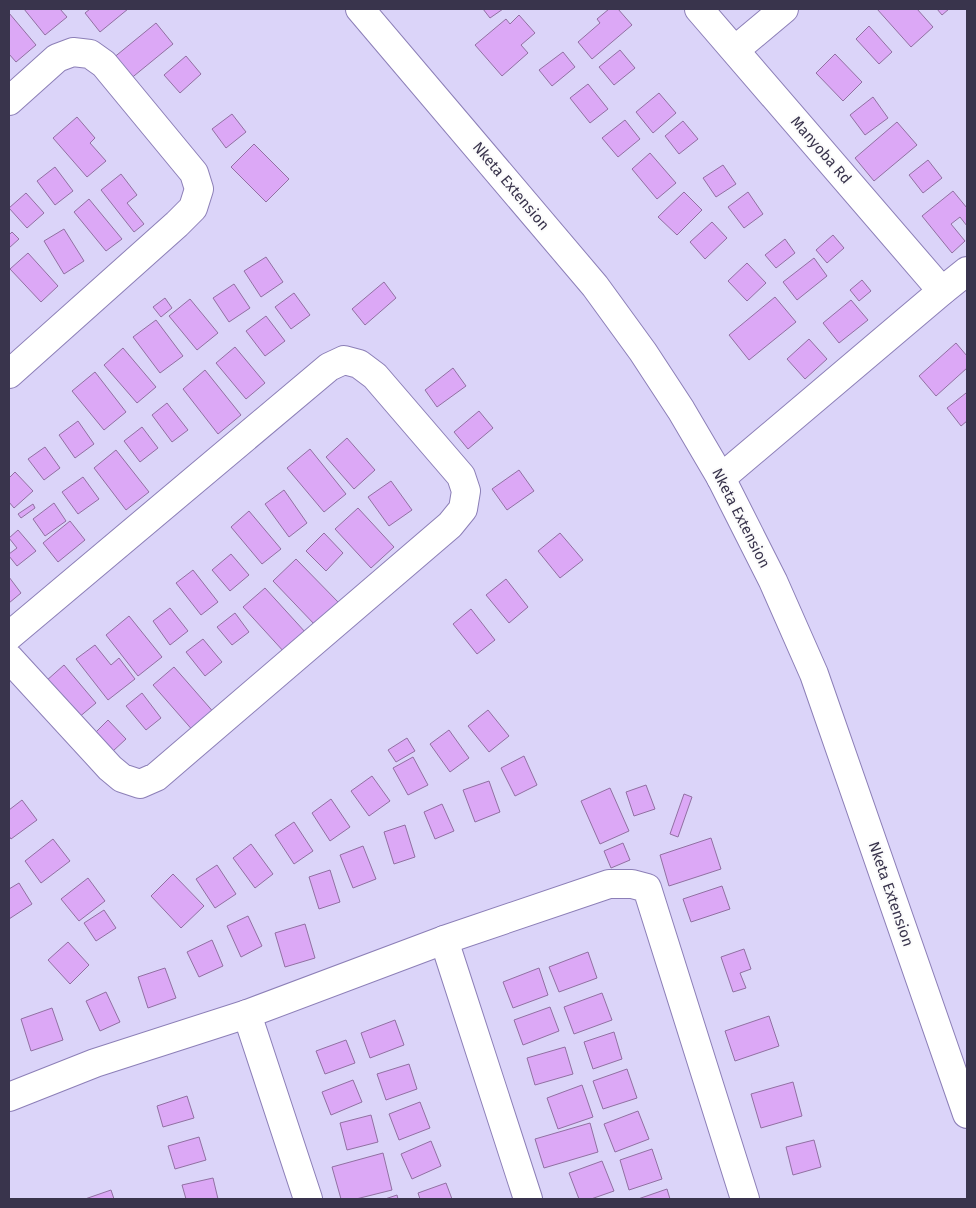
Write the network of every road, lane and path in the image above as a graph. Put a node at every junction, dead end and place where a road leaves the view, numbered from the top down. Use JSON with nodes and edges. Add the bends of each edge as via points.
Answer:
{"nodes":[{"id":1,"x":360,"y":9,"type":"edge"},
{"id":2,"x":699,"y":9,"type":"edge"},
{"id":3,"x":784,"y":9,"type":"edge"},
{"id":4,"x":735,"y":50,"type":"junction"},
{"id":5,"x":9,"y":101,"type":"edge"},
{"id":6,"x":967,"y":272,"type":"edge"},
{"id":7,"x":942,"y":291,"type":"junction"},
{"id":8,"x":9,"y":374,"type":"edge"},
{"id":9,"x":721,"y":478,"type":"junction"},
{"id":10,"x":9,"y":636,"type":"edge"},
{"id":11,"x":9,"y":658,"type":"edge"},
{"id":12,"x":444,"y":940,"type":"junction"},
{"id":13,"x":246,"y":1014,"type":"junction"},
{"id":14,"x":960,"y":1067,"type":"edge"},
{"id":15,"x":9,"y":1097,"type":"edge"},
{"id":16,"x":967,"y":1114,"type":"edge"},
{"id":17,"x":308,"y":1199,"type":"edge"},
{"id":18,"x":528,"y":1199,"type":"edge"},
{"id":19,"x":745,"y":1199,"type":"edge"}],
"edges":[{"from":1,"to":9,"type":"street","name":"Nketa Extension","via":[[595,286],[677,403]]},
{"from":2,"to":4,"type":"street","name":"Manyoba Rd"},
{"from":3,"to":4,"type":"street"},
{"from":4,"to":7,"type":"street","name":"Manyoba Rd"},
{"from":5,"to":8,"type":"street","via":[[57,58],[73,52],[90,54],[104,64],[194,173],[199,189],[194,208]]},
{"from":6,"to":7,"type":"street"},
{"from":7,"to":9,"type":"street"},
{"from":9,"to":14,"type":"street","name":"Nketa Extension","via":[[773,581],[814,674]]},
{"from":10,"to":11,"type":"street","via":[[329,367],[344,360],[359,364],[375,376],[461,476],[466,491],[463,509],[450,525],[156,777],[140,784],[122,778],[110,768]]},
{"from":12,"to":13,"type":"street"},
{"from":12,"to":18,"type":"street"},
{"from":12,"to":19,"type":"street","via":[[609,884],[647,888]]},
{"from":13,"to":15,"type":"street","via":[[95,1063]]},
{"from":13,"to":17,"type":"street"},
{"from":14,"to":16,"type":"street","name":"Nketa Extension"}]}
